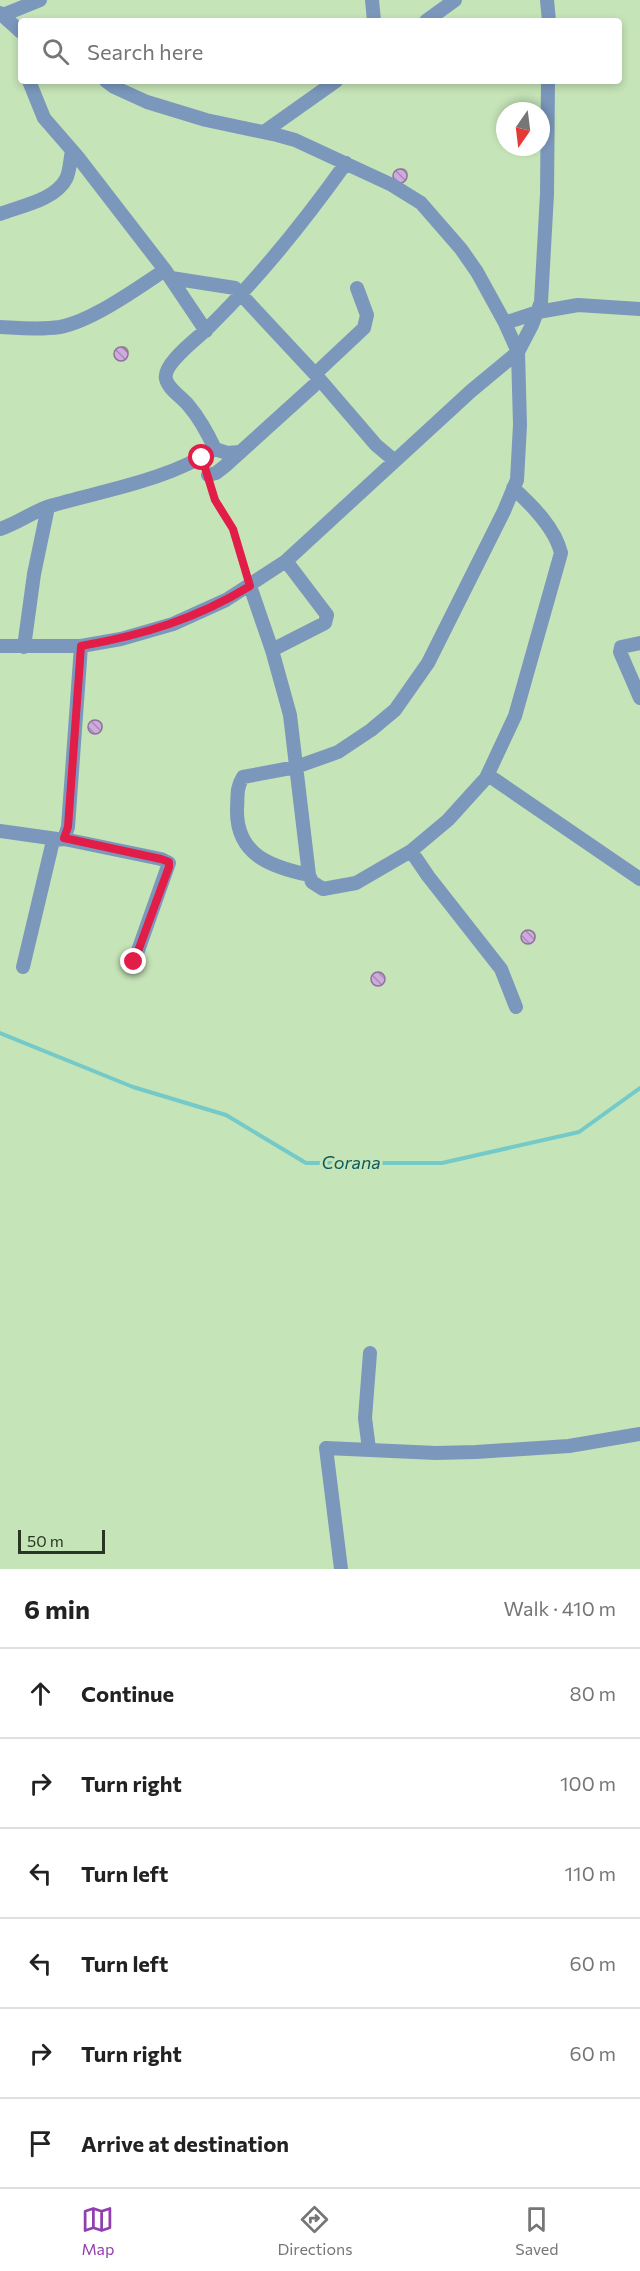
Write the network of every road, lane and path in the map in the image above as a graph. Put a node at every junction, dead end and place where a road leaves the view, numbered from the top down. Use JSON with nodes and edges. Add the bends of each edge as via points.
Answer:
{"nodes":[{"id":1,"x":40,"y":0,"type":"edge"},
{"id":2,"x":372,"y":0,"type":"edge"},
{"id":3,"x":455,"y":0,"type":"edge"},
{"id":4,"x":547,"y":0,"type":"edge"},
{"id":5,"x":2,"y":14,"type":"edge"},
{"id":6,"x":374,"y":18,"type":"edge"},
{"id":7,"x":430,"y":18,"type":"edge"},
{"id":8,"x":549,"y":18,"type":"edge"},
{"id":9,"x":18,"y":31,"type":"edge"},
{"id":10,"x":30,"y":84,"type":"edge"},
{"id":11,"x":110,"y":84,"type":"edge"},
{"id":12,"x":332,"y":84,"type":"edge"},
{"id":13,"x":548,"y":84,"type":"edge"},
{"id":14,"x":264,"y":132,"type":"junction"},
{"id":15,"x":72,"y":151,"type":"junction"},
{"id":16,"x":346,"y":163,"type":"junction"},
{"id":17,"x":0,"y":214,"type":"edge"},
{"id":18,"x":168,"y":274,"type":"junction"},
{"id":19,"x":357,"y":288,"type":"dead end"},
{"id":20,"x":242,"y":295,"type":"junction"},
{"id":21,"x":640,"y":309,"type":"edge"},
{"id":22,"x":538,"y":312,"type":"junction"},
{"id":23,"x":505,"y":323,"type":"junction"},
{"id":24,"x":0,"y":327,"type":"edge"},
{"id":25,"x":206,"y":330,"type":"junction"},
{"id":26,"x":518,"y":352,"type":"junction"},
{"id":27,"x":318,"y":377,"type":"junction"},
{"id":28,"x":215,"y":450,"type":"junction"},
{"id":29,"x":240,"y":452,"type":"junction"},
{"id":30,"x":395,"y":461,"type":"junction"},
{"id":31,"x":208,"y":475,"type":"joint"},
{"id":32,"x":513,"y":488,"type":"junction"},
{"id":33,"x":48,"y":507,"type":"junction"},
{"id":34,"x":0,"y":529,"type":"edge"},
{"id":35,"x":286,"y":561,"type":"junction"},
{"id":36,"x":250,"y":586,"type":"junction"},
{"id":37,"x":640,"y":643,"type":"edge"},
{"id":38,"x":0,"y":646,"type":"edge"},
{"id":39,"x":81,"y":646,"type":"junction"},
{"id":40,"x":24,"y":647,"type":"junction"},
{"id":41,"x":272,"y":650,"type":"junction"},
{"id":42,"x":640,"y":698,"type":"edge"},
{"id":43,"x":296,"y":767,"type":"junction"},
{"id":44,"x":488,"y":775,"type":"junction"},
{"id":45,"x":0,"y":831,"type":"edge"},
{"id":46,"x":61,"y":839,"type":"junction"},
{"id":47,"x":411,"y":851,"type":"junction"},
{"id":48,"x":309,"y":875,"type":"junction"},
{"id":49,"x":640,"y":879,"type":"edge"},
{"id":50,"x":134,"y":962,"type":"dead end"},
{"id":51,"x":23,"y":967,"type":"dead end"},
{"id":52,"x":516,"y":1007,"type":"dead end"},
{"id":53,"x":370,"y":1353,"type":"dead end"},
{"id":54,"x":640,"y":1434,"type":"edge"},
{"id":55,"x":369,"y":1449,"type":"junction"},
{"id":56,"x":341,"y":1569,"type":"edge"}],
"edges":[{"from":1,"to":5,"type":"street"},
{"from":2,"to":6,"type":"street"},
{"from":3,"to":7,"type":"street"},
{"from":4,"to":8,"type":"street"},
{"from":5,"to":9,"type":"street"},
{"from":10,"to":15,"type":"street","via":[[44,118]]},
{"from":11,"to":14,"type":"street","via":[[147,102]]},
{"from":12,"to":14,"type":"street"},
{"from":13,"to":22,"type":"street","via":[[547,194]]},
{"from":14,"to":16,"type":"street","via":[[295,140]]},
{"from":15,"to":17,"type":"street","via":[[66,179],[57,190]]},
{"from":15,"to":18,"type":"street"},
{"from":16,"to":20,"type":"street","via":[[303,223]]},
{"from":16,"to":23,"type":"street","via":[[421,202],[466,257]]},
{"from":18,"to":20,"type":"street","via":[[227,285]]},
{"from":18,"to":24,"type":"street","via":[[63,326]]},
{"from":18,"to":25,"type":"street"},
{"from":19,"to":27,"type":"street","via":[[367,315],[364,328]]},
{"from":20,"to":25,"type":"street"},
{"from":20,"to":27,"type":"street"},
{"from":21,"to":22,"type":"street","via":[[578,305]]},
{"from":22,"to":23,"type":"street"},
{"from":22,"to":26,"type":"street"},
{"from":23,"to":26,"type":"street"},
{"from":25,"to":28,"type":"street","via":[[177,356],[165,377],[190,407]]},
{"from":26,"to":30,"type":"street"},
{"from":26,"to":32,"type":"street","via":[[520,425],[517,480]]},
{"from":27,"to":29,"type":"street"},
{"from":27,"to":30,"type":"street","via":[[376,445]]},
{"from":28,"to":29,"type":"street"},
{"from":28,"to":33,"type":"street","via":[[167,473]]},
{"from":29,"to":31,"type":"street","via":[[216,473]]},
{"from":30,"to":35,"type":"street"},
{"from":31,"to":36,"type":"path","via":[[215,500],[233,529]]},
{"from":32,"to":43,"type":"street","via":[[428,663],[395,710],[338,752]]},
{"from":32,"to":44,"type":"street","via":[[554,534],[561,553],[514,716]]},
{"from":33,"to":34,"type":"street"},
{"from":33,"to":40,"type":"street"},
{"from":35,"to":36,"type":"street"},
{"from":35,"to":41,"type":"street","via":[[327,615],[325,623]]},
{"from":36,"to":39,"type":"street","via":[[173,624]]},
{"from":36,"to":41,"type":"street"},
{"from":37,"to":42,"type":"street","via":[[625,645],[620,652]]},
{"from":38,"to":40,"type":"street"},
{"from":39,"to":40,"type":"street"},
{"from":39,"to":46,"type":"street","via":[[68,827]]},
{"from":41,"to":43,"type":"street","via":[[290,715]]},
{"from":43,"to":48,"type":"street"},
{"from":43,"to":48,"type":"street","via":[[243,777],[237,785],[239,833],[252,853],[287,870]]},
{"from":44,"to":47,"type":"street","via":[[448,820]]},
{"from":44,"to":49,"type":"street"},
{"from":45,"to":46,"type":"street"},
{"from":46,"to":50,"type":"street","via":[[169,862]]},
{"from":46,"to":51,"type":"street","via":[[51,845]]},
{"from":47,"to":48,"type":"street","via":[[356,883],[323,889]]},
{"from":47,"to":52,"type":"street","via":[[501,969]]},
{"from":53,"to":55,"type":"street","via":[[365,1418]]},
{"from":54,"to":55,"type":"street","via":[[569,1446],[476,1452]]},
{"from":55,"to":56,"type":"street","via":[[326,1448]]}]}
